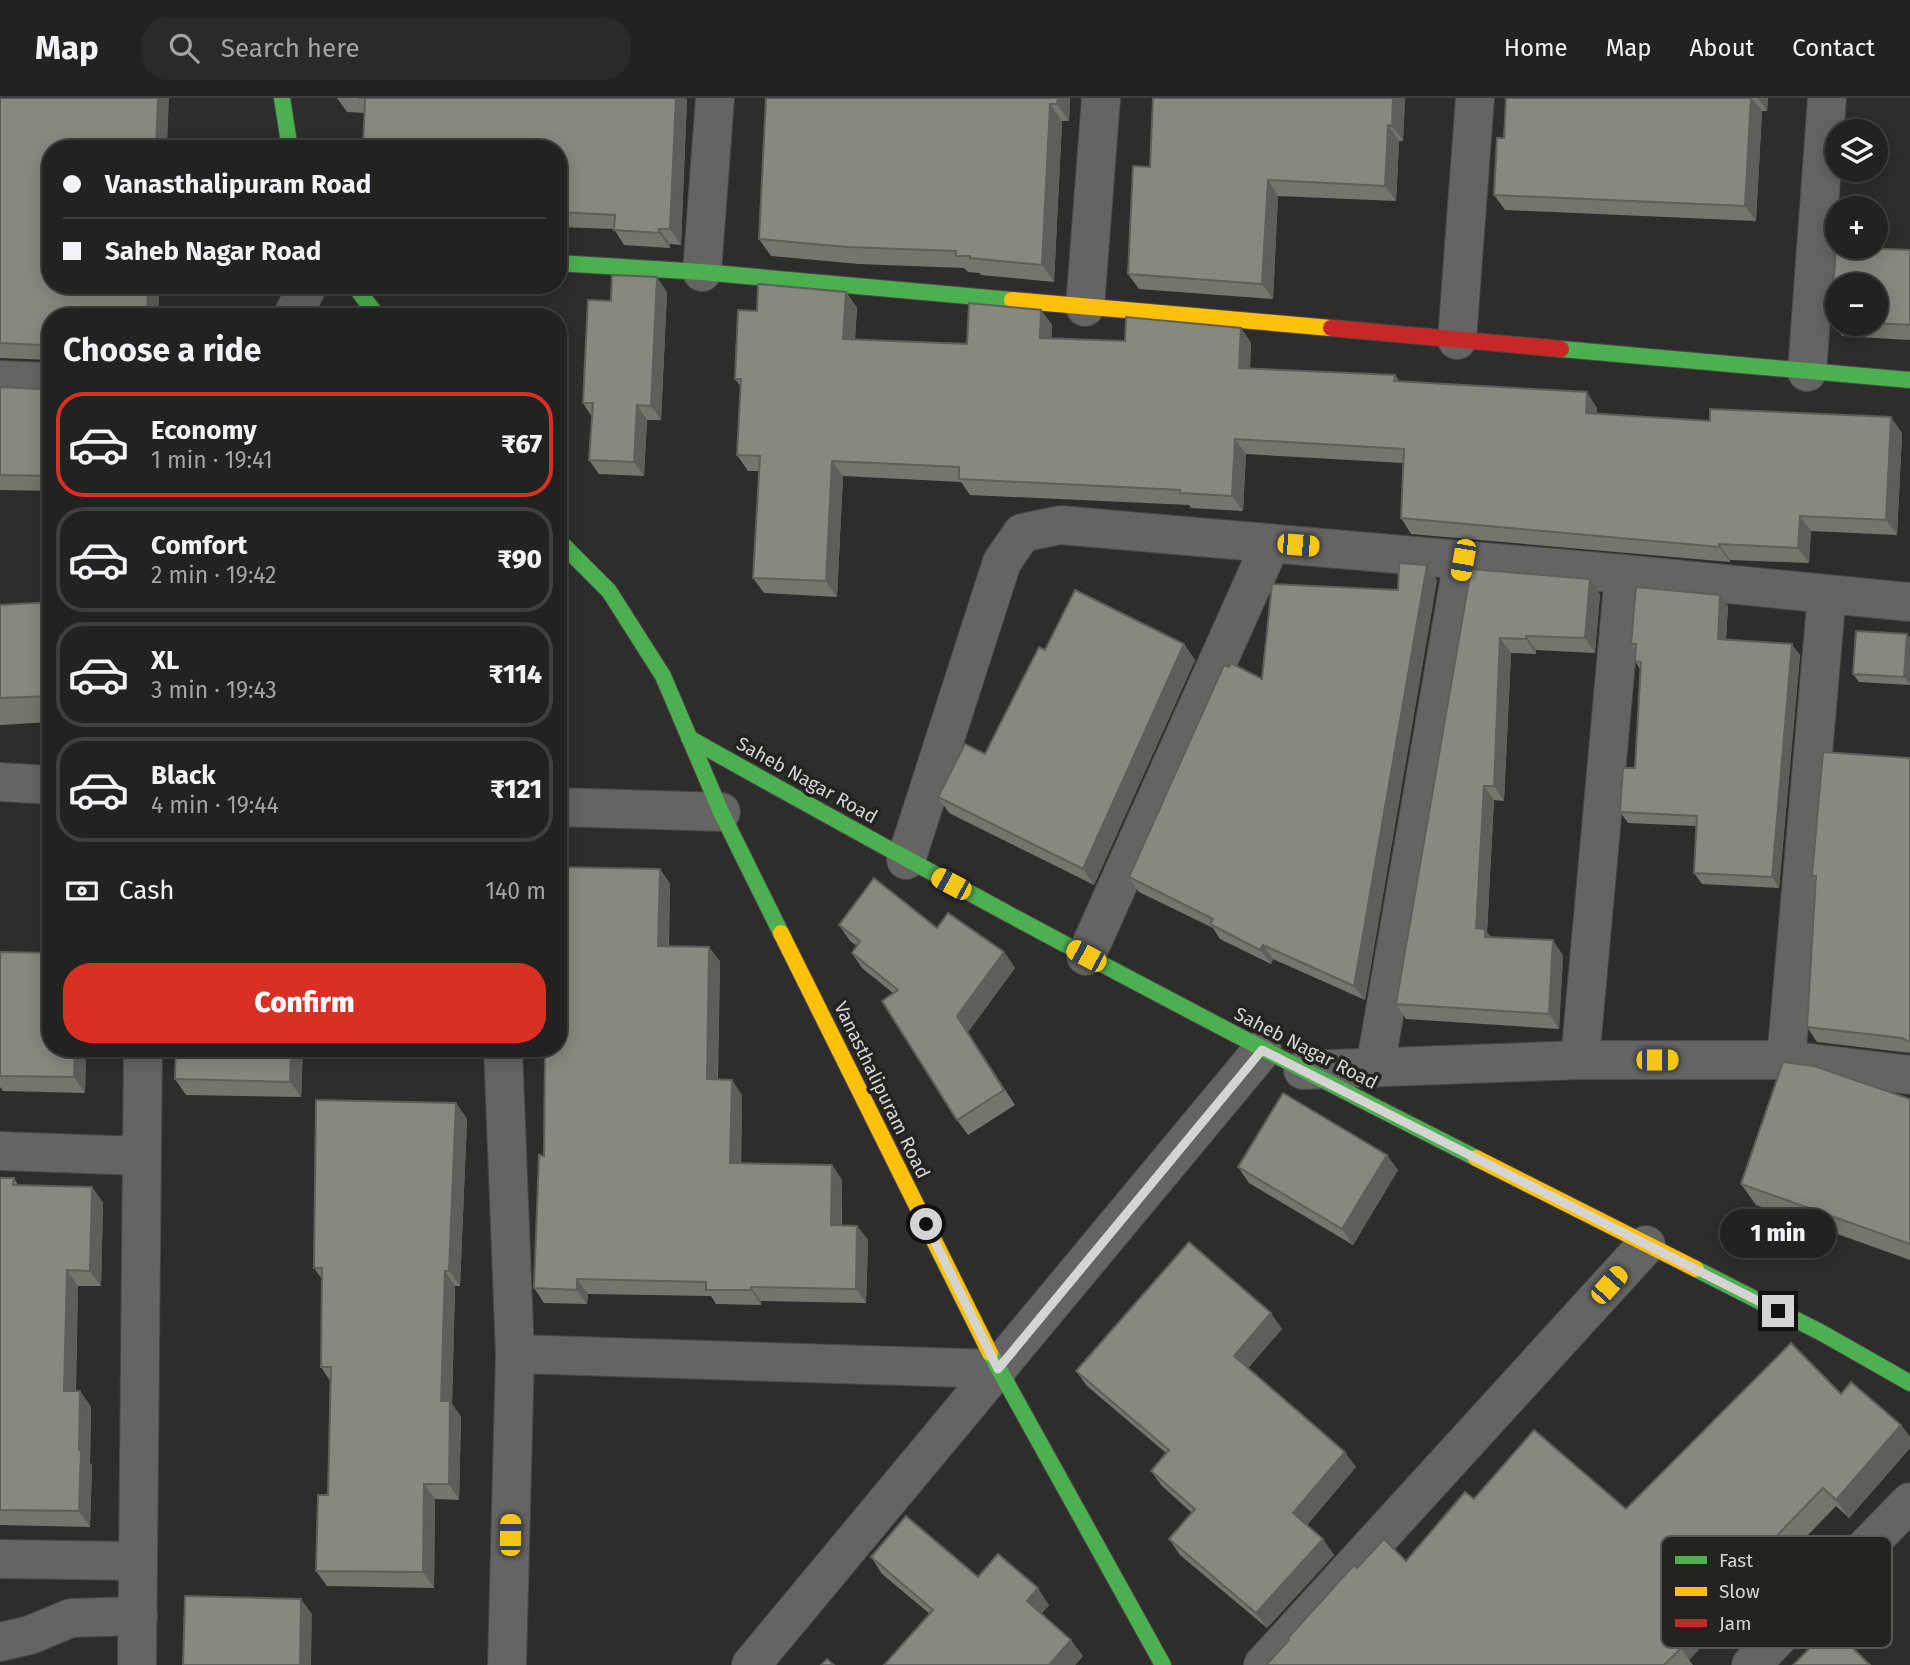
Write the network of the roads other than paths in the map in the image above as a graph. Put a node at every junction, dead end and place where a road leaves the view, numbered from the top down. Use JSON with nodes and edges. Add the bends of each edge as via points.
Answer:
{"nodes":[{"id":1,"x":282,"y":98,"type":"edge"},
{"id":2,"x":715,"y":98,"type":"edge"},
{"id":3,"x":1101,"y":98,"type":"edge"},
{"id":4,"x":1475,"y":98,"type":"edge"},
{"id":5,"x":1827,"y":98,"type":"edge"},
{"id":6,"x":289,"y":140,"type":"edge"},
{"id":7,"x":567,"y":264,"type":"edge"},
{"id":8,"x":702,"y":272,"type":"junction"},
{"id":9,"x":1085,"y":307,"type":"junction"},
{"id":10,"x":1457,"y":340,"type":"junction"},
{"id":11,"x":1807,"y":372,"type":"junction"},
{"id":12,"x":0,"y":380,"type":"edge"},
{"id":13,"x":1910,"y":380,"type":"edge"},
{"id":14,"x":42,"y":382,"type":"edge"},
{"id":15,"x":1270,"y":543,"type":"junction"},
{"id":16,"x":567,"y":549,"type":"edge"},
{"id":17,"x":1463,"y":560,"type":"junction"},
{"id":18,"x":1624,"y":574,"type":"junction"},
{"id":19,"x":1827,"y":594,"type":"junction"},
{"id":20,"x":1910,"y":602,"type":"edge"},
{"id":21,"x":690,"y":738,"type":"junction"},
{"id":22,"x":0,"y":782,"type":"edge"},
{"id":23,"x":42,"y":784,"type":"edge"},
{"id":24,"x":567,"y":807,"type":"edge"},
{"id":25,"x":720,"y":812,"type":"junction"},
{"id":26,"x":906,"y":860,"type":"junction"},
{"id":27,"x":1086,"y":956,"type":"junction"},
{"id":28,"x":1262,"y":1050,"type":"junction"},
{"id":29,"x":143,"y":1057,"type":"edge"},
{"id":30,"x":503,"y":1057,"type":"edge"},
{"id":31,"x":1580,"y":1060,"type":"junction"},
{"id":32,"x":1786,"y":1060,"type":"junction"},
{"id":33,"x":1375,"y":1068,"type":"junction"},
{"id":34,"x":1303,"y":1070,"type":"junction"},
{"id":35,"x":1910,"y":1075,"type":"edge"},
{"id":36,"x":0,"y":1151,"type":"edge"},
{"id":37,"x":141,"y":1156,"type":"junction"},
{"id":38,"x":1646,"y":1245,"type":"junction"},
{"id":39,"x":515,"y":1354,"type":"junction"},
{"id":40,"x":998,"y":1369,"type":"junction"},
{"id":41,"x":1910,"y":1383,"type":"edge"},
{"id":42,"x":1910,"y":1502,"type":"edge"},
{"id":43,"x":1877,"y":1536,"type":"edge"},
{"id":44,"x":0,"y":1559,"type":"edge"},
{"id":45,"x":138,"y":1561,"type":"junction"},
{"id":46,"x":138,"y":1616,"type":"junction"},
{"id":47,"x":0,"y":1642,"type":"edge"},
{"id":48,"x":1768,"y":1648,"type":"edge"},
{"id":49,"x":137,"y":1665,"type":"edge"},
{"id":50,"x":508,"y":1665,"type":"edge"},
{"id":51,"x":751,"y":1665,"type":"edge"},
{"id":52,"x":1163,"y":1665,"type":"edge"},
{"id":53,"x":1263,"y":1665,"type":"edge"},
{"id":54,"x":1751,"y":1665,"type":"edge"}],
"edges":[{"from":1,"to":6,"type":"street"},
{"from":2,"to":8,"type":"street"},
{"from":3,"to":9,"type":"street"},
{"from":4,"to":10,"type":"street"},
{"from":5,"to":11,"type":"street"},
{"from":7,"to":8,"type":"street"},
{"from":8,"to":9,"type":"street"},
{"from":9,"to":10,"type":"street"},
{"from":10,"to":11,"type":"street"},
{"from":11,"to":13,"type":"street"},
{"from":12,"to":14,"type":"street"},
{"from":15,"to":17,"type":"street"},
{"from":15,"to":26,"type":"street","via":[[1060,525],[1021,533],[1002,562]]},
{"from":15,"to":27,"type":"street"},
{"from":16,"to":21,"type":"street","name":"Vanasthalipuram Road","via":[[609,591],[663,676]]},
{"from":17,"to":18,"type":"street"},
{"from":17,"to":33,"type":"street"},
{"from":18,"to":19,"type":"street"},
{"from":18,"to":31,"type":"street"},
{"from":19,"to":20,"type":"street"},
{"from":19,"to":32,"type":"street"},
{"from":21,"to":25,"type":"street","name":"Vanasthalipuram Road"},
{"from":21,"to":26,"type":"street","name":"Saheb Nagar Road"},
{"from":22,"to":23,"type":"street"},
{"from":24,"to":25,"type":"street"},
{"from":25,"to":40,"type":"street","name":"Vanasthalipuram Road"},
{"from":26,"to":27,"type":"street","name":"Saheb Nagar Road"},
{"from":27,"to":28,"type":"street","name":"Saheb Nagar Road"},
{"from":28,"to":34,"type":"street","name":"Saheb Nagar Road"},
{"from":28,"to":40,"type":"street"},
{"from":29,"to":37,"type":"street"},
{"from":30,"to":39,"type":"street"},
{"from":31,"to":32,"type":"street"},
{"from":31,"to":33,"type":"street"},
{"from":32,"to":35,"type":"street"},
{"from":33,"to":34,"type":"street"},
{"from":34,"to":38,"type":"street","name":"Saheb Nagar Road"},
{"from":36,"to":37,"type":"street"},
{"from":37,"to":45,"type":"street"},
{"from":38,"to":41,"type":"street","name":"Saheb Nagar Road","via":[[1822,1333]]},
{"from":38,"to":53,"type":"street"},
{"from":39,"to":40,"type":"street"},
{"from":39,"to":50,"type":"street"},
{"from":40,"to":51,"type":"street"},
{"from":40,"to":52,"type":"street","name":"Vanasthalipuram Road"},
{"from":42,"to":43,"type":"street"},
{"from":44,"to":45,"type":"street"},
{"from":45,"to":46,"type":"street"},
{"from":46,"to":47,"type":"street","via":[[71,1618]]},
{"from":46,"to":49,"type":"street"},
{"from":48,"to":54,"type":"street"}]}
